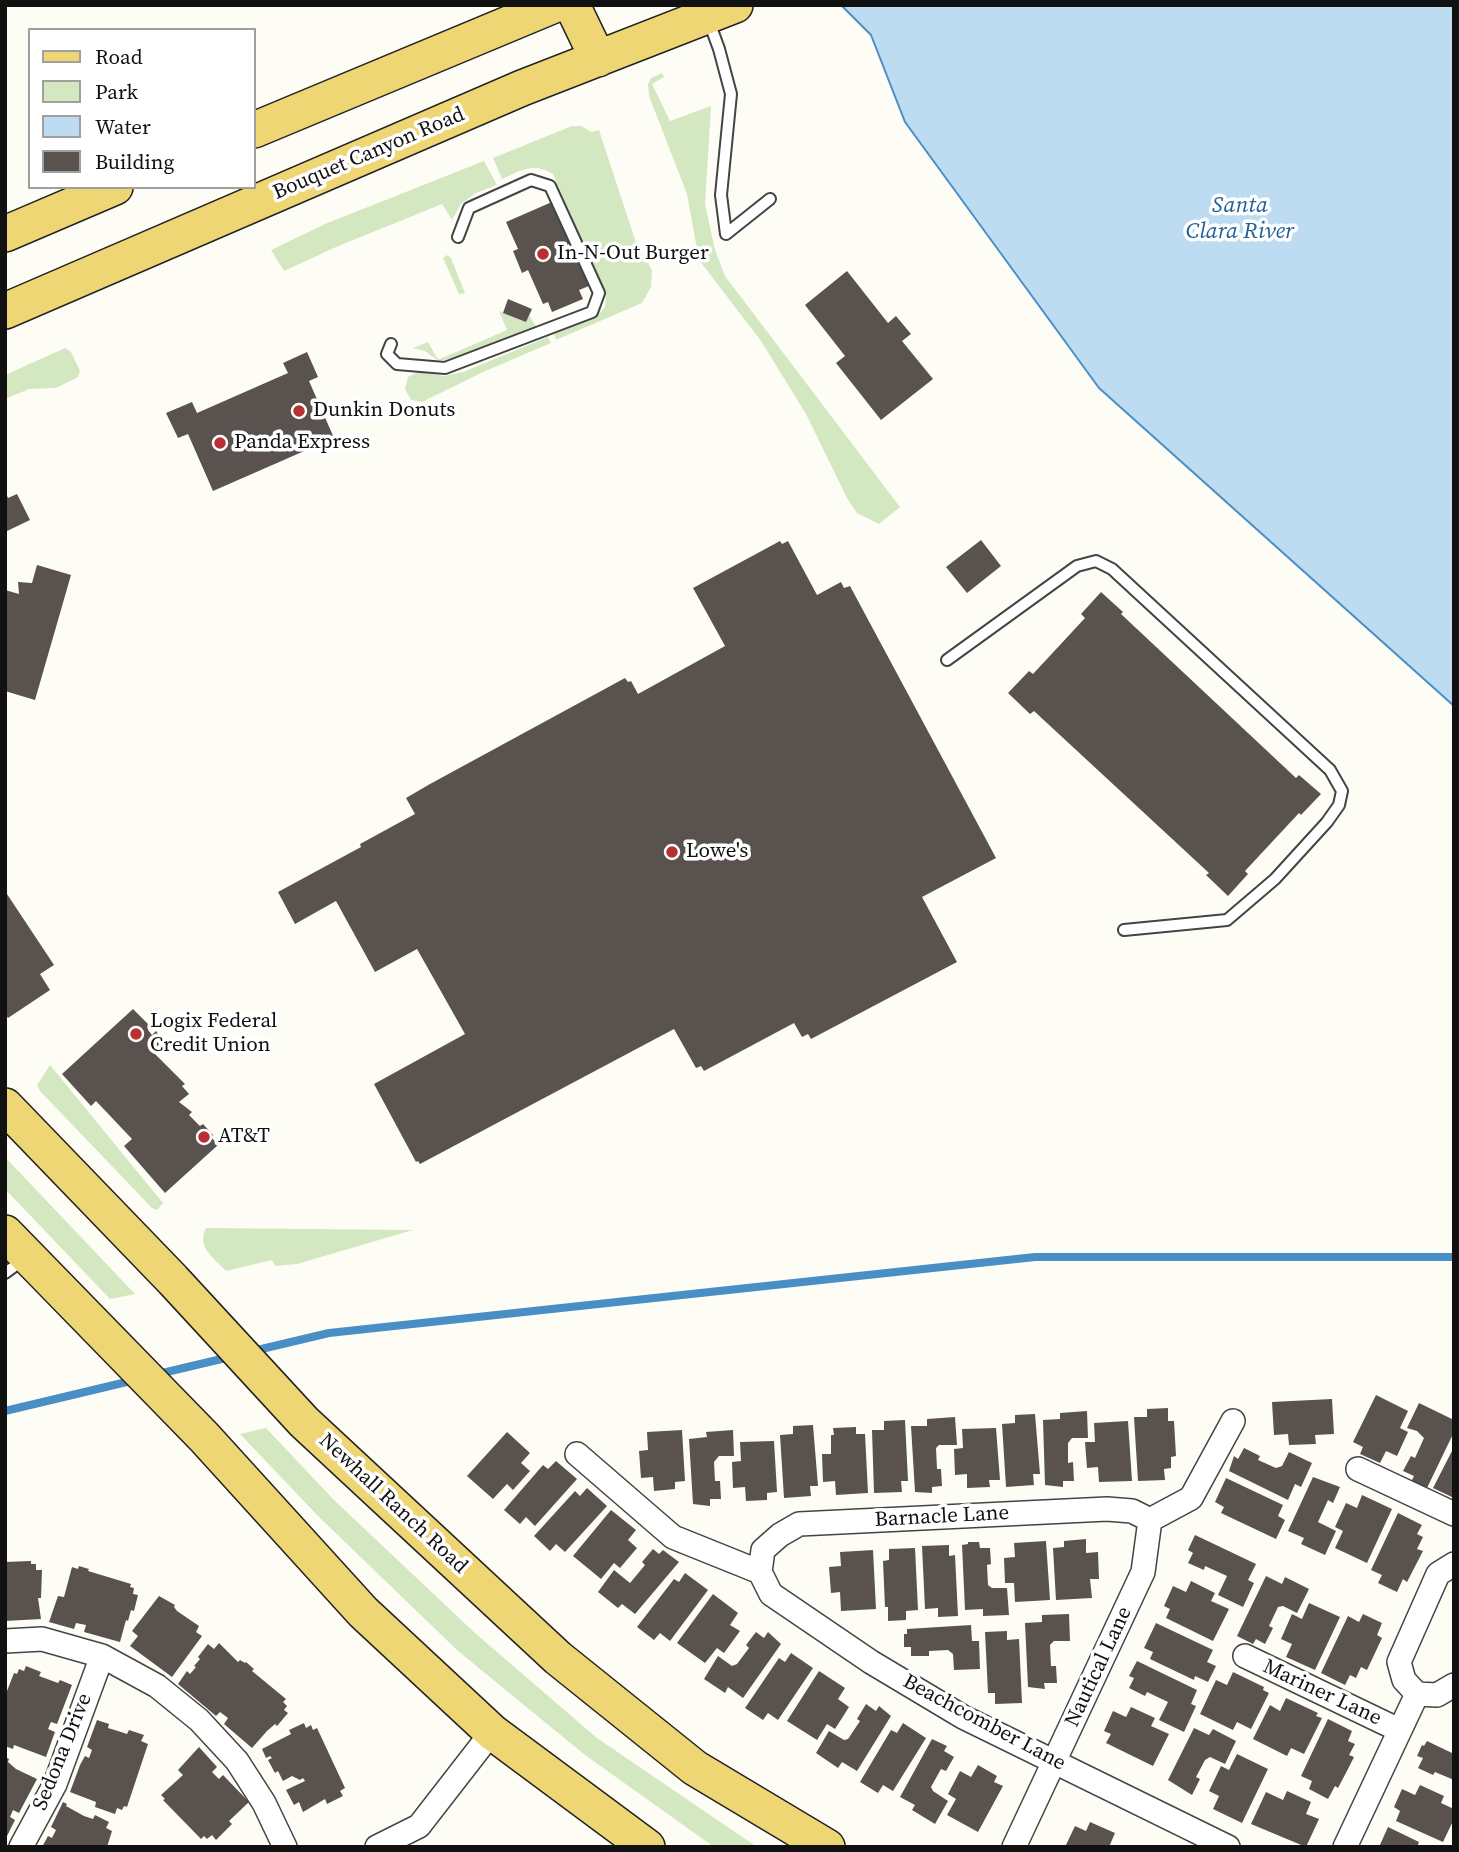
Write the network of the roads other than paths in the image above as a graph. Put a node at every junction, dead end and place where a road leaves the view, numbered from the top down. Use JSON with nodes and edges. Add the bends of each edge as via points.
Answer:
{"nodes":[{"id":1,"x":554,"y":5,"type":"edge"},
{"id":2,"x":572,"y":5,"type":"edge"},
{"id":3,"x":721,"y":11,"type":"edge"},
{"id":4,"x":598,"y":59,"type":"junction"},
{"id":5,"x":256,"y":129,"type":"edge"},
{"id":6,"x":111,"y":189,"type":"edge"},
{"id":7,"x":770,"y":199,"type":"dead end"},
{"id":8,"x":5,"y":234,"type":"edge"},
{"id":9,"x":458,"y":237,"type":"dead end"},
{"id":10,"x":5,"y":311,"type":"edge"},
{"id":11,"x":391,"y":344,"type":"dead end"},
{"id":12,"x":947,"y":660,"type":"dead end"},
{"id":13,"x":1124,"y":930,"type":"dead end"},
{"id":14,"x":5,"y":1106,"type":"edge"},
{"id":15,"x":13,"y":1254,"type":"edge"},
{"id":16,"x":1233,"y":1421,"type":"dead end"},
{"id":17,"x":577,"y":1454,"type":"dead end"},
{"id":18,"x":1358,"y":1469,"type":"dead end"},
{"id":19,"x":1454,"y":1514,"type":"edge"},
{"id":20,"x":1150,"y":1520,"type":"junction"},
{"id":21,"x":1454,"y":1564,"type":"edge"},
{"id":22,"x":760,"y":1573,"type":"junction"},
{"id":23,"x":5,"y":1642,"type":"edge"},
{"id":24,"x":102,"y":1656,"type":"junction"},
{"id":25,"x":1245,"y":1656,"type":"dead end"},
{"id":26,"x":1454,"y":1685,"type":"edge"},
{"id":27,"x":1417,"y":1694,"type":"junction"},
{"id":28,"x":1399,"y":1730,"type":"junction"},
{"id":29,"x":492,"y":1732,"type":"junction"},
{"id":30,"x":1055,"y":1762,"type":"junction"},
{"id":31,"x":21,"y":1847,"type":"edge"},
{"id":32,"x":285,"y":1847,"type":"edge"},
{"id":33,"x":377,"y":1847,"type":"edge"},
{"id":34,"x":646,"y":1847,"type":"edge"},
{"id":35,"x":827,"y":1847,"type":"edge"},
{"id":36,"x":1014,"y":1847,"type":"edge"},
{"id":37,"x":1228,"y":1847,"type":"edge"},
{"id":38,"x":1345,"y":1847,"type":"edge"}],
"edges":[{"from":1,"to":5,"type":"main road"},
{"from":2,"to":4,"type":"main road"},
{"from":3,"to":4,"type":"main road","name":"Bouquet Canyon Road"},
{"from":3,"to":7,"type":"lane","via":[[719,49],[731,93],[721,195],[726,234]]},
{"from":4,"to":10,"type":"main road","name":"Bouquet Canyon Road"},
{"from":6,"to":8,"type":"main road"},
{"from":9,"to":11,"type":"lane","via":[[469,208],[531,180],[550,186],[599,293],[592,312],[445,368],[397,364],[387,354]]},
{"from":12,"to":13,"type":"lane","via":[[1077,566],[1096,561],[1112,569],[1331,770],[1342,791],[1339,805],[1275,879],[1227,920]]},
{"from":14,"to":35,"type":"main road","name":"Newhall Ranch Road","via":[[304,1422],[558,1658],[695,1768]]},
{"from":15,"to":29,"type":"main road","via":[[78,1305],[363,1612]]},
{"from":16,"to":20,"type":"street","via":[[1191,1498]]},
{"from":17,"to":22,"type":"street","via":[[673,1537]]},
{"from":18,"to":19,"type":"street"},
{"from":20,"to":22,"type":"street","name":"Barnacle Lane","via":[[1132,1511],[1107,1509],[799,1524],[763,1549]]},
{"from":20,"to":30,"type":"street","name":"Nautical Lane","via":[[1143,1572]]},
{"from":21,"to":27,"type":"street","via":[[1438,1574],[1399,1662],[1404,1680]]},
{"from":22,"to":30,"type":"street","name":"Beachcomber Lane","via":[[771,1594],[872,1662],[963,1717]]},
{"from":23,"to":24,"type":"street","via":[[42,1640]]},
{"from":24,"to":31,"type":"street","name":"Sedona Drive","via":[[55,1784]]},
{"from":24,"to":32,"type":"street","via":[[157,1686],[199,1720],[237,1761]]},
{"from":25,"to":28,"type":"street","name":"Mariner Lane"},
{"from":26,"to":27,"type":"street","via":[[1437,1695]]},
{"from":27,"to":28,"type":"street"},
{"from":28,"to":38,"type":"street"},
{"from":29,"to":33,"type":"street","via":[[419,1826]]},
{"from":29,"to":34,"type":"main road"},
{"from":30,"to":36,"type":"street","name":"Nautical Lane"},
{"from":30,"to":37,"type":"street","name":"Beachcomber Lane"}]}
